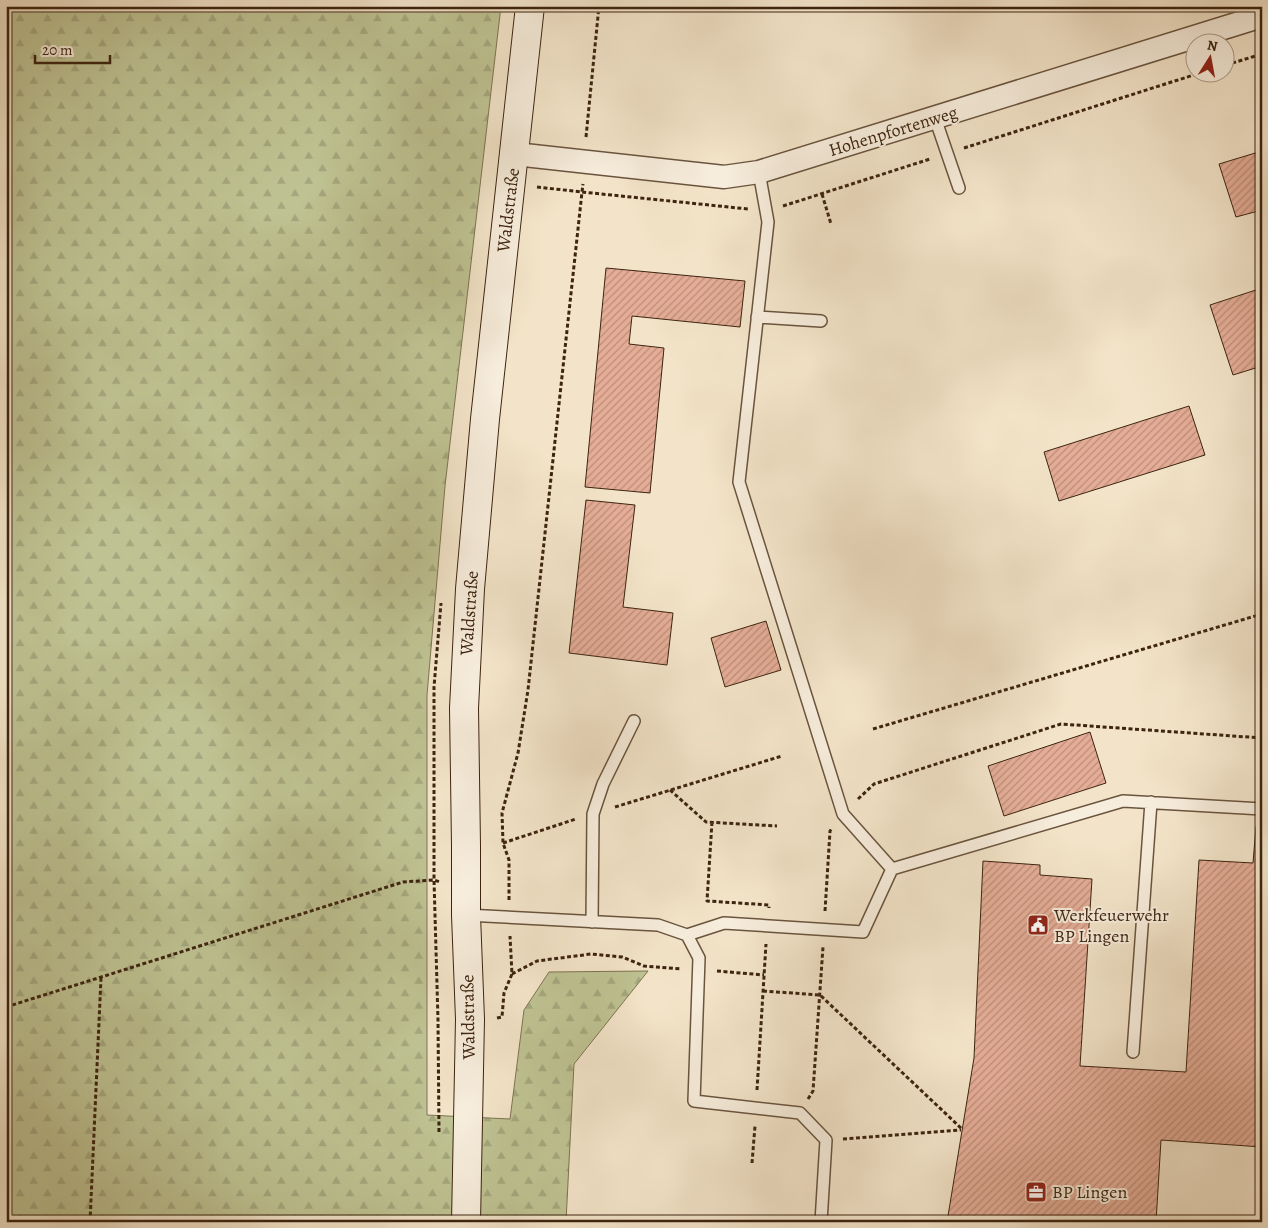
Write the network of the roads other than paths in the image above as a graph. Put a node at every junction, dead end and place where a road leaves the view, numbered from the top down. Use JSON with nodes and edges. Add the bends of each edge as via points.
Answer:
{"nodes":[{"id":1,"x":530,"y":6,"type":"edge"},
{"id":2,"x":1262,"y":16,"type":"edge"},
{"id":3,"x":935,"y":118,"type":"junction"},
{"id":4,"x":515,"y":154,"type":"junction"},
{"id":5,"x":759,"y":172,"type":"junction"},
{"id":6,"x":959,"y":188,"type":"dead end"},
{"id":7,"x":757,"y":317,"type":"junction"},
{"id":8,"x":821,"y":321,"type":"dead end"},
{"id":9,"x":634,"y":721,"type":"dead end"},
{"id":10,"x":1151,"y":802,"type":"junction"},
{"id":11,"x":1262,"y":809,"type":"edge"},
{"id":12,"x":892,"y":869,"type":"junction"},
{"id":13,"x":465,"y":902,"type":"junction"},
{"id":14,"x":592,"y":922,"type":"junction"},
{"id":15,"x":687,"y":935,"type":"junction"},
{"id":16,"x":1133,"y":1052,"type":"dead end"},
{"id":17,"x":466,"y":1222,"type":"edge"},
{"id":18,"x":821,"y":1222,"type":"edge"}],
"edges":[{"from":1,"to":4,"type":"street","name":"Waldstraße"},
{"from":2,"to":3,"type":"street","name":"Hohenpfortenweg"},
{"from":3,"to":5,"type":"street","name":"Hohenpfortenweg"},
{"from":3,"to":6,"type":"lane"},
{"from":4,"to":5,"type":"street","name":"Hohenpfortenweg","via":[[724,177]]},
{"from":4,"to":13,"type":"street","name":"Waldstraße","via":[[485,419],[470,589],[464,708]]},
{"from":5,"to":7,"type":"lane","via":[[768,222]]},
{"from":7,"to":8,"type":"lane"},
{"from":7,"to":12,"type":"lane","via":[[739,482],[843,814]]},
{"from":9,"to":14,"type":"lane","via":[[603,784],[593,814]]},
{"from":10,"to":11,"type":"lane"},
{"from":10,"to":12,"type":"lane","via":[[1123,801]]},
{"from":10,"to":16,"type":"lane"},
{"from":12,"to":15,"type":"lane","via":[[863,932],[724,923]]},
{"from":13,"to":14,"type":"lane"},
{"from":13,"to":17,"type":"street","name":"Waldstraße","via":[[470,1018]]},
{"from":14,"to":15,"type":"lane","via":[[658,925]]},
{"from":15,"to":18,"type":"lane","via":[[699,958],[694,1101],[800,1112],[826,1140]]}]}
